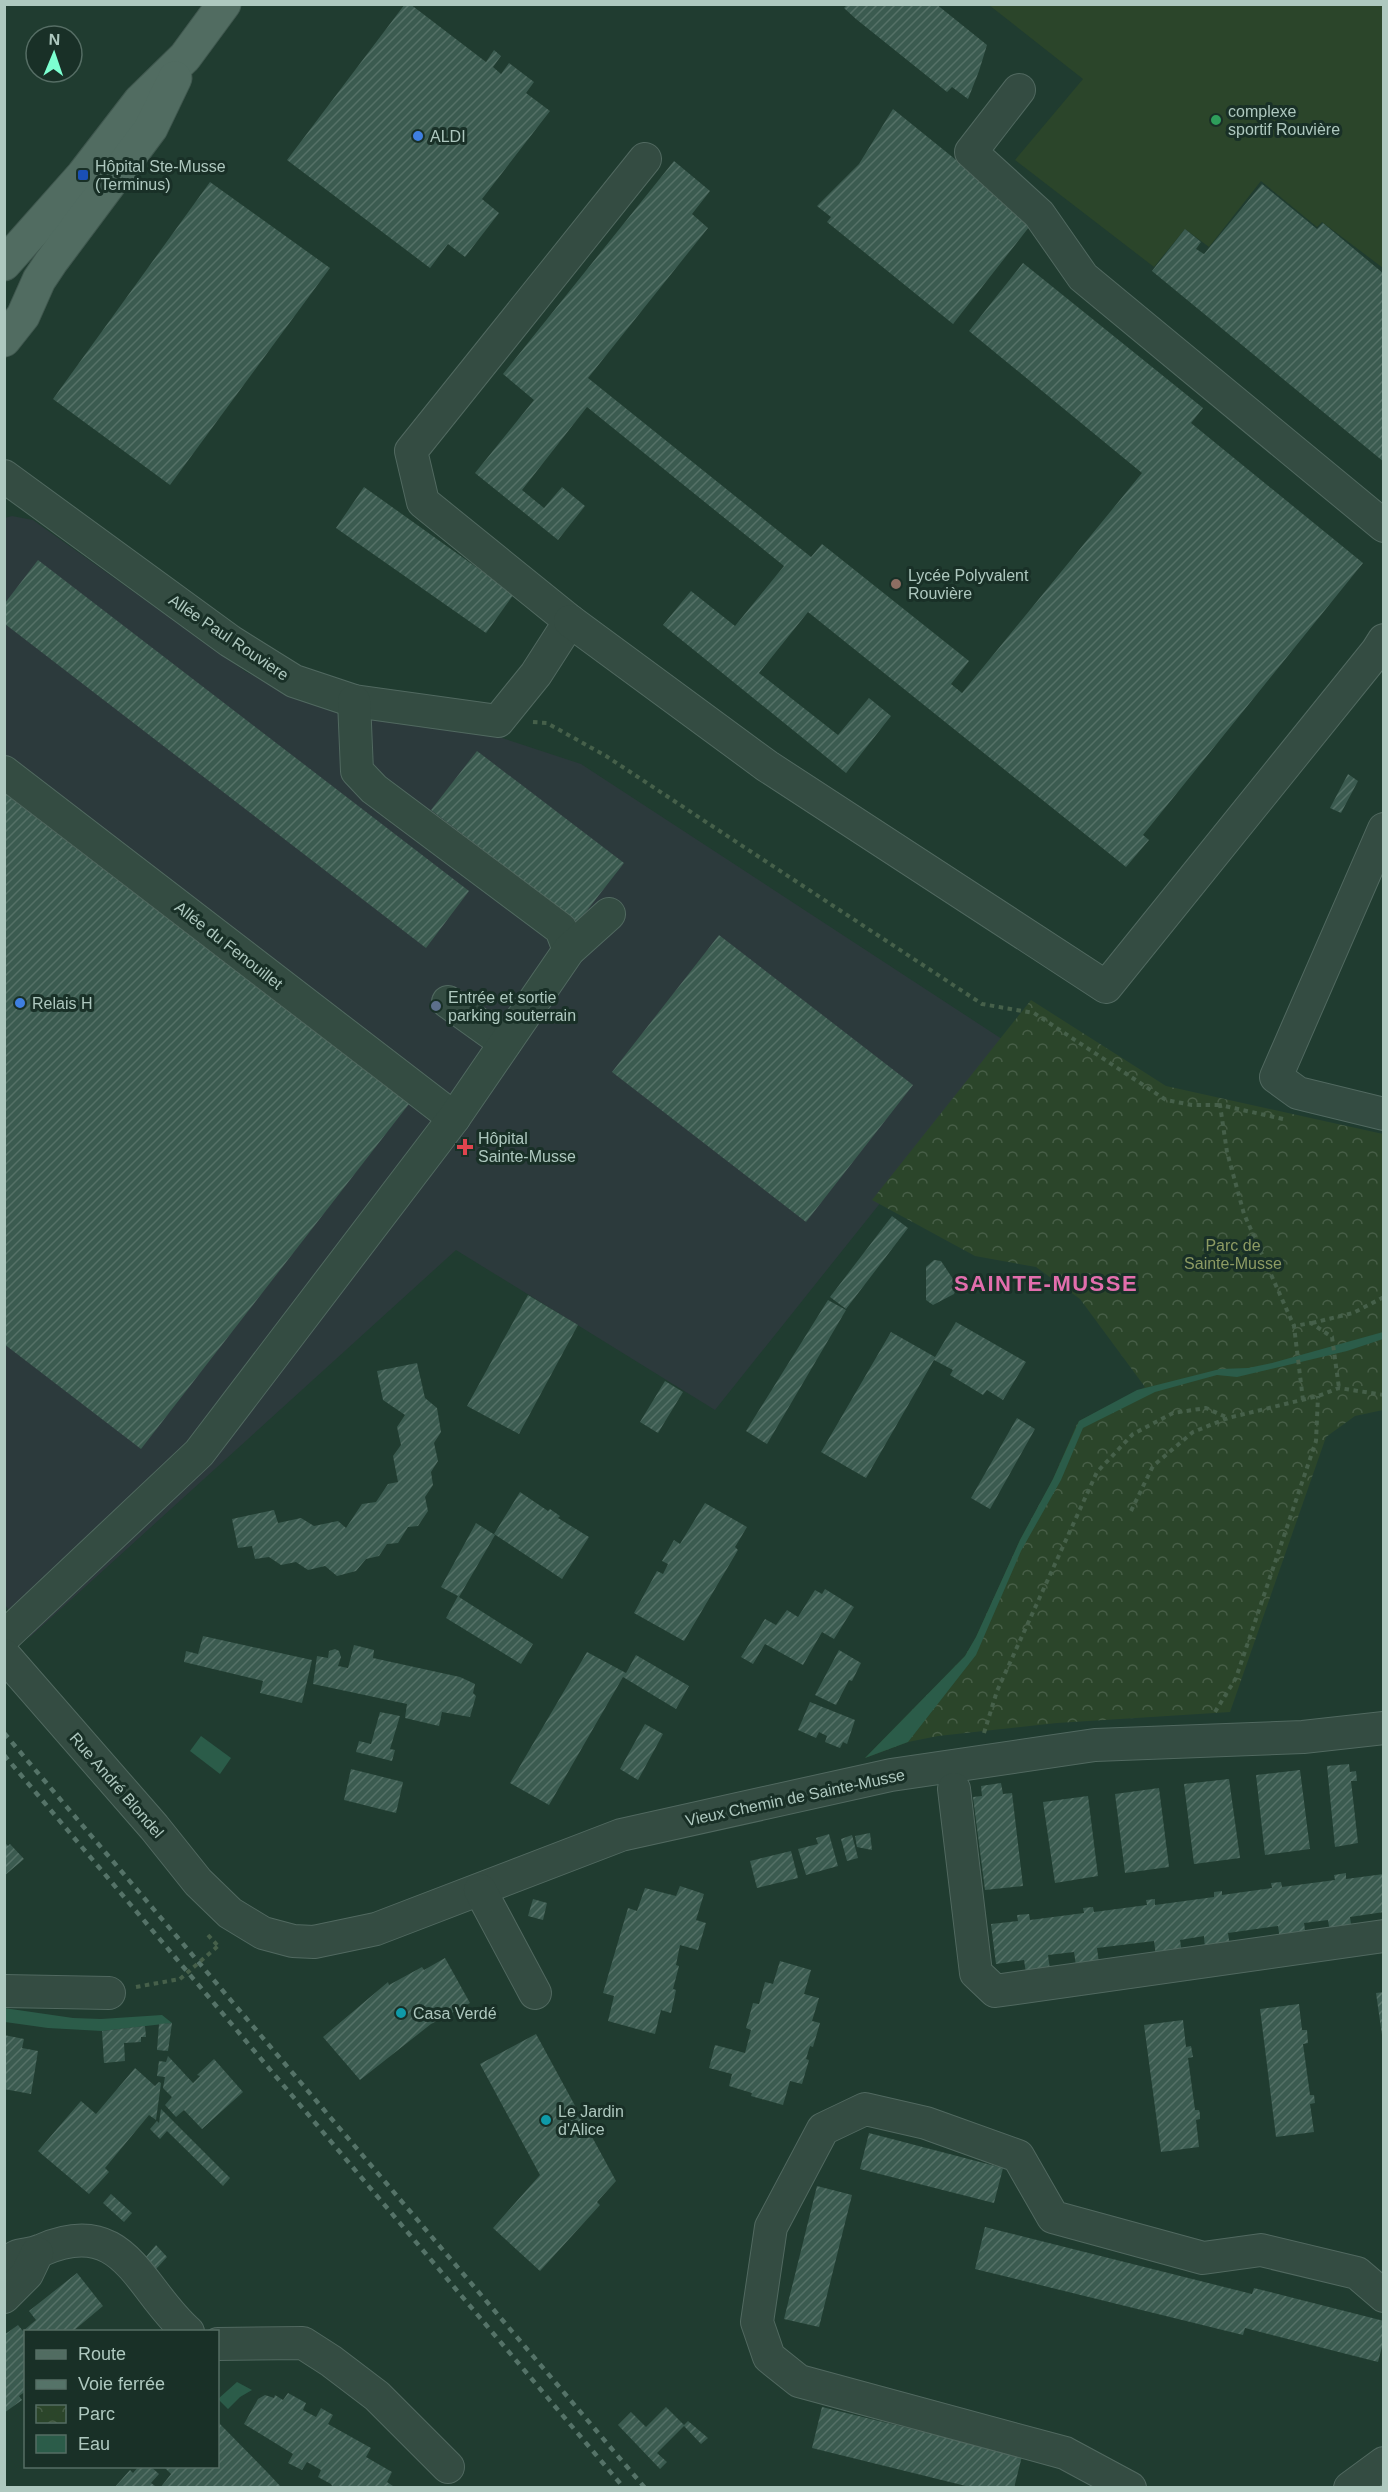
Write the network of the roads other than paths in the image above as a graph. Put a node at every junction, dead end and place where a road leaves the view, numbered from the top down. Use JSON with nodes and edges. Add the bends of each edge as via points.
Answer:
{"nodes":[{"id":1,"x":224,"y":4,"type":"edge"},
{"id":2,"x":185,"y":57,"type":"junction"},
{"id":3,"x":1019,"y":90,"type":"dead end"},
{"id":4,"x":645,"y":159,"type":"dead end"},
{"id":5,"x":83,"y":175,"type":"junction"},
{"id":6,"x":4,"y":264,"type":"edge"},
{"id":7,"x":4,"y":327,"type":"edge"},
{"id":8,"x":4,"y":340,"type":"edge"},
{"id":9,"x":4,"y":476,"type":"edge"},
{"id":10,"x":1383,"y":526,"type":"edge"},
{"id":11,"x":570,"y":621,"type":"junction"},
{"id":12,"x":1383,"y":640,"type":"edge"},
{"id":13,"x":354,"y":701,"type":"junction"},
{"id":14,"x":4,"y":772,"type":"edge"},
{"id":15,"x":1383,"y":829,"type":"edge"},
{"id":16,"x":609,"y":914,"type":"dead end"},
{"id":17,"x":569,"y":950,"type":"junction"},
{"id":18,"x":451,"y":1013,"type":"dead end"},
{"id":19,"x":501,"y":1049,"type":"junction"},
{"id":20,"x":1383,"y":1114,"type":"edge"},
{"id":21,"x":454,"y":1118,"type":"junction"},
{"id":22,"x":4,"y":1637,"type":"edge"},
{"id":23,"x":4,"y":1655,"type":"edge"},
{"id":24,"x":1383,"y":1728,"type":"edge"},
{"id":25,"x":954,"y":1789,"type":"dead end"},
{"id":26,"x":480,"y":1890,"type":"junction"},
{"id":27,"x":230,"y":1913,"type":"joint"},
{"id":28,"x":1383,"y":1936,"type":"edge"},
{"id":29,"x":4,"y":1991,"type":"edge"},
{"id":30,"x":109,"y":1993,"type":"road end"},
{"id":31,"x":535,"y":1993,"type":"dead end"},
{"id":32,"x":37,"y":2253,"type":"junction"},
{"id":33,"x":4,"y":2266,"type":"edge"},
{"id":34,"x":1383,"y":2296,"type":"edge"},
{"id":35,"x":4,"y":2297,"type":"edge"},
{"id":36,"x":187,"y":2330,"type":"edge"},
{"id":37,"x":219,"y":2344,"type":"edge"},
{"id":38,"x":1383,"y":2463,"type":"edge"},
{"id":39,"x":448,"y":2467,"type":"dead end"},
{"id":40,"x":1130,"y":2487,"type":"edge"},
{"id":41,"x":1350,"y":2487,"type":"edge"}],
"edges":[{"from":1,"to":2,"type":"main road"},
{"from":2,"to":5,"type":"main road","via":[[140,101]]},
{"from":2,"to":8,"type":"main road","via":[[151,128],[51,262],[23,316]]},
{"from":3,"to":10,"type":"street","via":[[970,152],[1040,214],[1083,277]]},
{"from":4,"to":11,"type":"street","via":[[411,451],[423,502]]},
{"from":5,"to":6,"type":"main road"},
{"from":5,"to":7,"type":"street","via":[[63,218],[33,261]]},
{"from":9,"to":13,"type":"street","name":"Allée Paul Rouviere","via":[[230,641],[294,681]]},
{"from":11,"to":12,"type":"street","via":[[768,766],[1106,987]]},
{"from":11,"to":13,"type":"street","name":"Allée Paul Rouviere","via":[[536,674],[498,721]]},
{"from":13,"to":17,"type":"street","via":[[357,771],[374,789],[561,929]]},
{"from":14,"to":21,"type":"street","name":"Allée du Fenouillet"},
{"from":15,"to":20,"type":"street","via":[[1276,1077],[1298,1093]]},
{"from":16,"to":17,"type":"street"},
{"from":17,"to":19,"type":"street"},
{"from":18,"to":19,"type":"street"},
{"from":19,"to":21,"type":"street"},
{"from":21,"to":22,"type":"street","via":[[199,1453]]},
{"from":23,"to":27,"type":"street","name":"Rue André Blondel","via":[[198,1882]]},
{"from":24,"to":26,"type":"street","name":"Vieux Chemin de Sainte-Musse","via":[[1303,1737],[1095,1745],[891,1775],[621,1835]]},
{"from":25,"to":28,"type":"street","via":[[976,1973],[996,1991]]},
{"from":26,"to":27,"type":"street","name":"Vieux Chemin de Sainte-Musse","via":[[376,1929],[314,1942],[263,1933]]},
{"from":26,"to":31,"type":"street"},
{"from":29,"to":30,"type":"street"},
{"from":32,"to":33,"type":"street","via":[[13,2256]]},
{"from":32,"to":35,"type":"street","via":[[27,2274]]},
{"from":32,"to":36,"type":"street","via":[[58,2243],[83,2239],[109,2247],[130,2262]]},
{"from":34,"to":40,"type":"street","via":[[1357,2273],[1261,2250],[1203,2258],[1053,2217],[1018,2156],[926,2123],[865,2109],[823,2129],[771,2227],[757,2322],[769,2358],[799,2381],[1065,2452]]},
{"from":37,"to":39,"type":"street","via":[[303,2343],[377,2396]]},
{"from":38,"to":41,"type":"street"}]}
